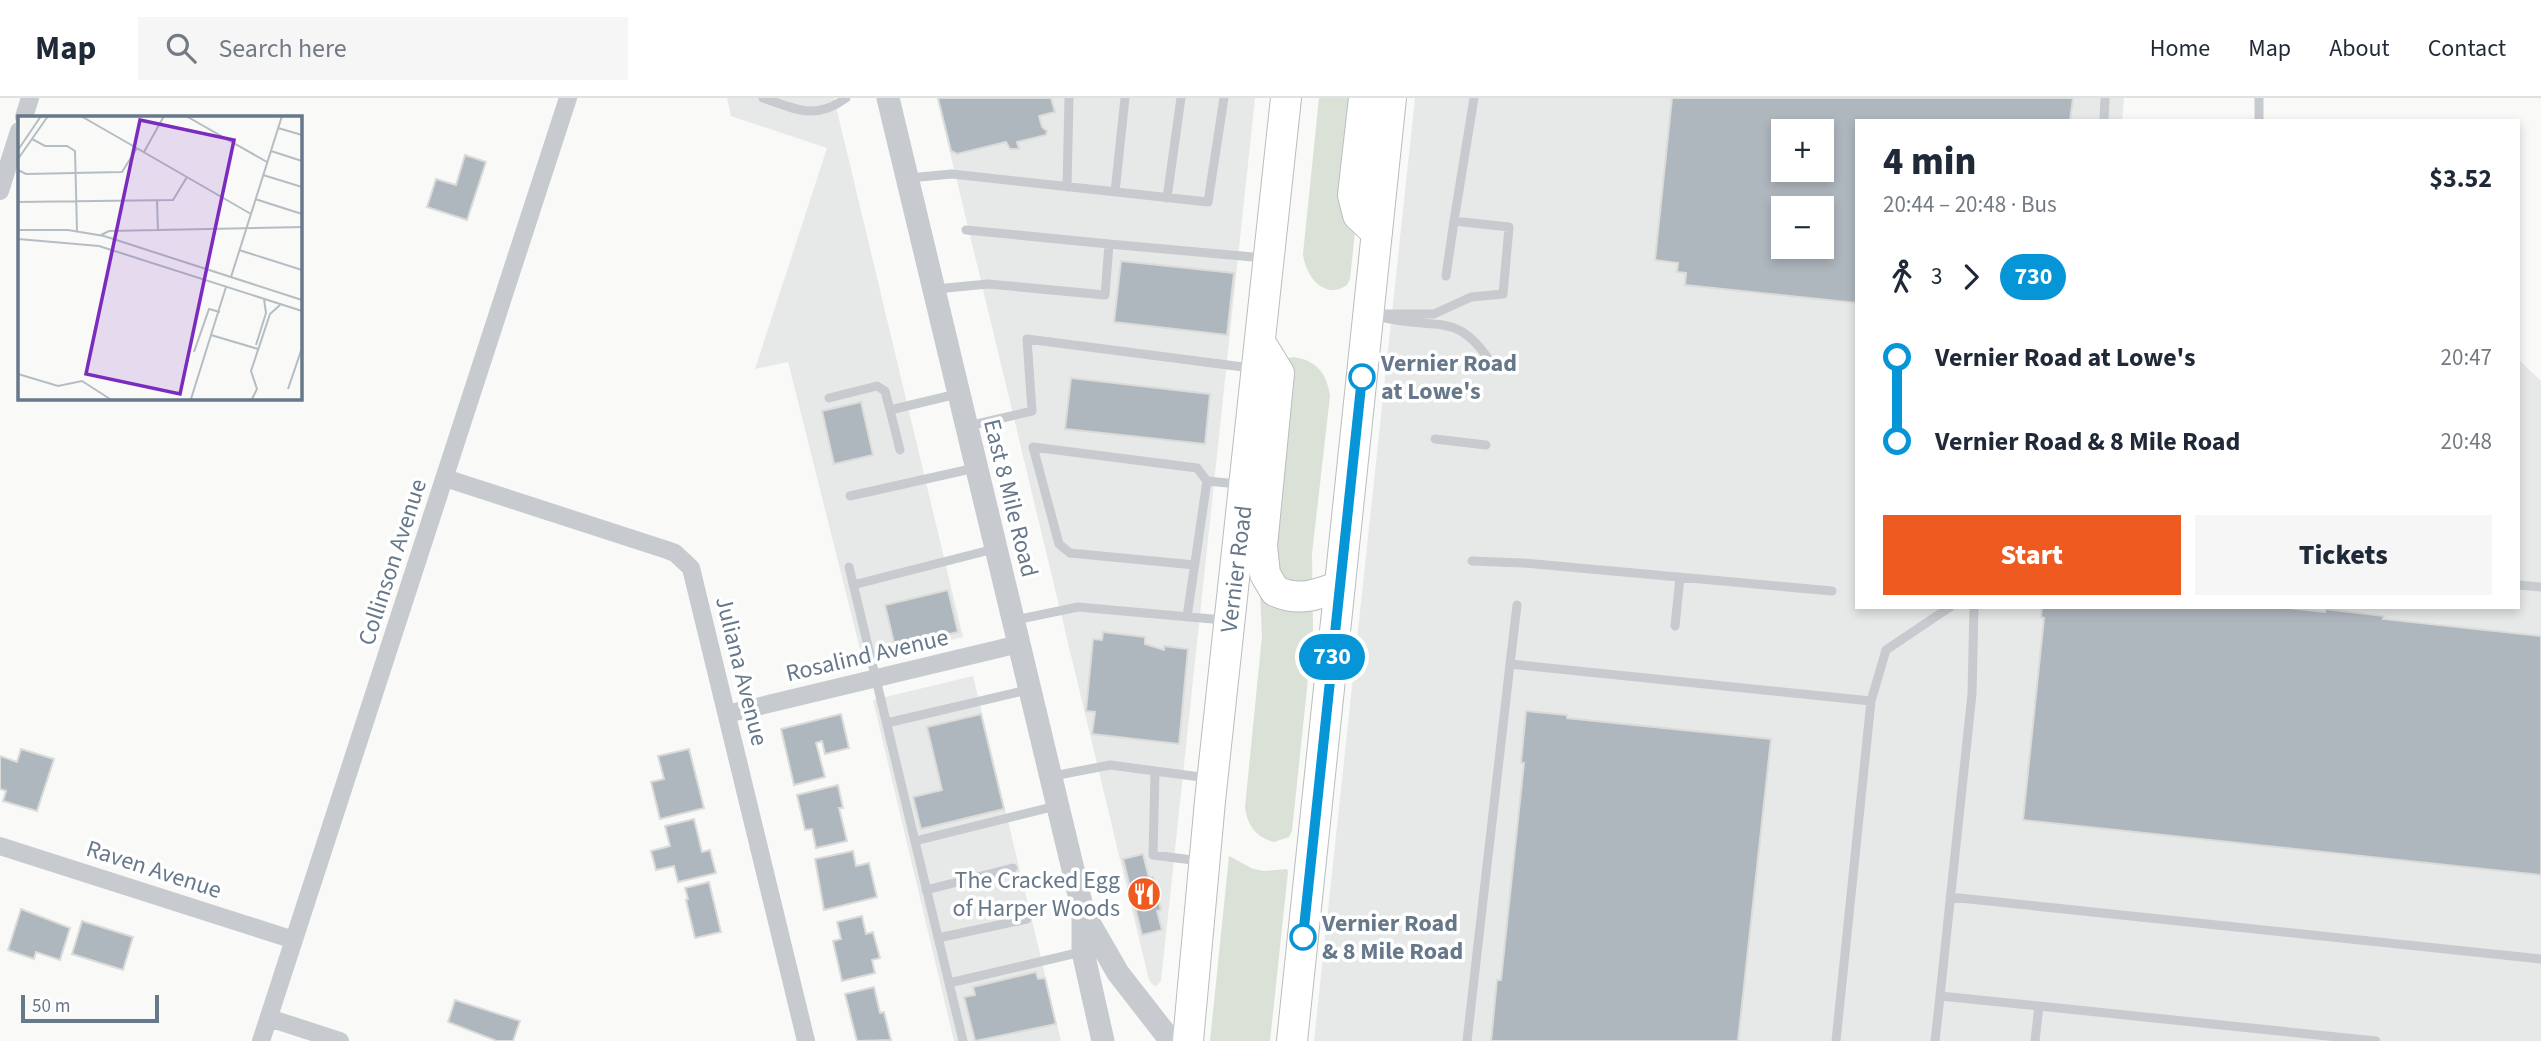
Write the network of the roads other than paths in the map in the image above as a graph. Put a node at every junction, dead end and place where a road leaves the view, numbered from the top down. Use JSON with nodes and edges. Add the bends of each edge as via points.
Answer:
{"nodes":[{"id":1,"x":30,"y":98,"type":"edge"},
{"id":2,"x":568,"y":98,"type":"edge"},
{"id":3,"x":764,"y":98,"type":"edge"},
{"id":4,"x":846,"y":98,"type":"edge"},
{"id":5,"x":888,"y":98,"type":"edge"},
{"id":6,"x":1069,"y":98,"type":"edge"},
{"id":7,"x":1125,"y":98,"type":"edge"},
{"id":8,"x":1181,"y":98,"type":"edge"},
{"id":9,"x":1224,"y":98,"type":"edge"},
{"id":10,"x":1286,"y":98,"type":"edge"},
{"id":11,"x":1364,"y":98,"type":"edge"},
{"id":12,"x":1391,"y":98,"type":"edge"},
{"id":13,"x":1474,"y":98,"type":"edge"},
{"id":14,"x":2105,"y":98,"type":"edge"},
{"id":15,"x":2259,"y":98,"type":"edge"},
{"id":16,"x":24,"y":116,"type":"edge"},
{"id":17,"x":2104,"y":119,"type":"edge"},
{"id":18,"x":2259,"y":119,"type":"edge"},
{"id":19,"x":18,"y":134,"type":"edge"},
{"id":20,"x":907,"y":179,"type":"junction"},
{"id":21,"x":1067,"y":187,"type":"junction"},
{"id":22,"x":0,"y":191,"type":"edge"},
{"id":23,"x":1115,"y":192,"type":"junction"},
{"id":24,"x":1167,"y":198,"type":"junction"},
{"id":25,"x":1454,"y":221,"type":"junction"},
{"id":26,"x":966,"y":230,"type":"dead end"},
{"id":27,"x":1377,"y":233,"type":"junction"},
{"id":28,"x":1109,"y":244,"type":"junction"},
{"id":29,"x":1270,"y":258,"type":"junction"},
{"id":30,"x":1446,"y":276,"type":"dead end"},
{"id":31,"x":934,"y":289,"type":"junction"},
{"id":32,"x":1368,"y":313,"type":"junction"},
{"id":33,"x":1260,"y":356,"type":"junction"},
{"id":34,"x":1495,"y":369,"type":"dead end"},
{"id":35,"x":959,"y":394,"type":"junction"},
{"id":36,"x":830,"y":398,"type":"dead end"},
{"id":37,"x":890,"y":410,"type":"junction"},
{"id":38,"x":966,"y":426,"type":"junction"},
{"id":39,"x":1435,"y":439,"type":"dead end"},
{"id":40,"x":1486,"y":445,"type":"dead end"},
{"id":41,"x":900,"y":450,"type":"dead end"},
{"id":42,"x":976,"y":467,"type":"junction"},
{"id":43,"x":445,"y":478,"type":"junction"},
{"id":44,"x":1207,"y":481,"type":"junction"},
{"id":45,"x":1246,"y":485,"type":"junction"},
{"id":46,"x":850,"y":496,"type":"dead end"},
{"id":47,"x":996,"y":548,"type":"junction"},
{"id":48,"x":1472,"y":561,"type":"dead end"},
{"id":49,"x":1195,"y":565,"type":"junction"},
{"id":50,"x":849,"y":567,"type":"dead end"},
{"id":51,"x":1680,"y":578,"type":"junction"},
{"id":52,"x":853,"y":585,"type":"junction"},
{"id":53,"x":2520,"y":585,"type":"edge"},
{"id":54,"x":1340,"y":586,"type":"junction"},
{"id":55,"x":2541,"y":587,"type":"edge"},
{"id":56,"x":1832,"y":591,"type":"dead end"},
{"id":57,"x":1517,"y":605,"type":"dead end"},
{"id":58,"x":1947,"y":609,"type":"edge"},
{"id":59,"x":1974,"y":609,"type":"edge"},
{"id":60,"x":1187,"y":617,"type":"junction"},
{"id":61,"x":1014,"y":621,"type":"junction"},
{"id":62,"x":1230,"y":621,"type":"junction"},
{"id":63,"x":1675,"y":626,"type":"dead end"},
{"id":64,"x":1019,"y":644,"type":"junction"},
{"id":65,"x":1510,"y":664,"type":"junction"},
{"id":66,"x":876,"y":677,"type":"junction"},
{"id":67,"x":1029,"y":689,"type":"junction"},
{"id":68,"x":1871,"y":701,"type":"junction"},
{"id":69,"x":727,"y":714,"type":"junction"},
{"id":70,"x":887,"y":723,"type":"junction"},
{"id":71,"x":1155,"y":772,"type":"junction"},
{"id":72,"x":1051,"y":776,"type":"junction"},
{"id":73,"x":1213,"y":779,"type":"junction"},
{"id":74,"x":1058,"y":806,"type":"junction"},
{"id":75,"x":915,"y":841,"type":"junction"},
{"id":76,"x":0,"y":846,"type":"edge"},
{"id":77,"x":1205,"y":862,"type":"junction"},
{"id":78,"x":1013,"y":868,"type":"dead end"},
{"id":79,"x":926,"y":890,"type":"junction"},
{"id":80,"x":1950,"y":897,"type":"junction"},
{"id":81,"x":1083,"y":911,"type":"junction"},
{"id":82,"x":1027,"y":919,"type":"dead end"},
{"id":83,"x":938,"y":938,"type":"junction"},
{"id":84,"x":294,"y":940,"type":"junction"},
{"id":85,"x":1083,"y":952,"type":"junction"},
{"id":86,"x":2541,"y":959,"type":"edge"},
{"id":87,"x":949,"y":983,"type":"junction"},
{"id":88,"x":1940,"y":996,"type":"junction"},
{"id":89,"x":2039,"y":1006,"type":"junction"},
{"id":90,"x":269,"y":1018,"type":"junction"},
{"id":91,"x":1098,"y":1040,"type":"edge"},
{"id":92,"x":261,"y":1041,"type":"edge"},
{"id":93,"x":340,"y":1041,"type":"edge"},
{"id":94,"x":806,"y":1041,"type":"edge"},
{"id":95,"x":963,"y":1041,"type":"edge"},
{"id":96,"x":1171,"y":1041,"type":"edge"},
{"id":97,"x":1188,"y":1041,"type":"edge"},
{"id":98,"x":1292,"y":1041,"type":"edge"},
{"id":99,"x":1467,"y":1041,"type":"edge"},
{"id":100,"x":1836,"y":1041,"type":"edge"},
{"id":101,"x":1935,"y":1041,"type":"edge"},
{"id":102,"x":2035,"y":1041,"type":"edge"},
{"id":103,"x":2376,"y":1041,"type":"edge"}],
"edges":[{"from":1,"to":16,"type":"street"},
{"from":2,"to":43,"type":"street","name":"Collinson Avenue"},
{"from":3,"to":4,"type":"lane","via":[[810,113]]},
{"from":5,"to":20,"type":"street","name":"East 8 Mile Road"},
{"from":6,"to":21,"type":"lane"},
{"from":7,"to":23,"type":"lane"},
{"from":8,"to":24,"type":"lane"},
{"from":9,"to":24,"type":"lane","via":[[1208,202]]},
{"from":10,"to":29,"type":"highway","name":"Vernier Road"},
{"from":11,"to":27,"type":"highway","via":[[1353,195],[1358,215]]},
{"from":12,"to":27,"type":"highway"},
{"from":13,"to":25,"type":"lane"},
{"from":14,"to":17,"type":"lane"},
{"from":15,"to":18,"type":"lane"},
{"from":19,"to":22,"type":"street"},
{"from":20,"to":21,"type":"lane","via":[[952,174]]},
{"from":20,"to":31,"type":"street","name":"East 8 Mile Road"},
{"from":21,"to":23,"type":"lane"},
{"from":23,"to":24,"type":"lane"},
{"from":25,"to":30,"type":"lane"},
{"from":25,"to":32,"type":"lane","via":[[1509,227],[1503,294],[1471,297],[1434,314]]},
{"from":26,"to":28,"type":"lane"},
{"from":27,"to":32,"type":"highway"},
{"from":28,"to":29,"type":"lane"},
{"from":28,"to":31,"type":"lane","via":[[1105,295],[988,284]]},
{"from":29,"to":33,"type":"highway","name":"Vernier Road"},
{"from":31,"to":35,"type":"street","name":"East 8 Mile Road"},
{"from":32,"to":34,"type":"lane","via":[[1461,329]]},
{"from":32,"to":54,"type":"highway"},
{"from":33,"to":38,"type":"lane","via":[[1027,339],[1031,411]]},
{"from":33,"to":45,"type":"highway","name":"Vernier Road"},
{"from":33,"to":54,"type":"highway","via":[[1279,373],[1262,546],[1265,574],[1275,592],[1295,598]]},
{"from":35,"to":37,"type":"lane"},
{"from":35,"to":38,"type":"street","name":"East 8 Mile Road"},
{"from":36,"to":37,"type":"lane","via":[[877,386],[885,391]]},
{"from":37,"to":41,"type":"lane"},
{"from":38,"to":42,"type":"street","name":"East 8 Mile Road"},
{"from":39,"to":40,"type":"lane"},
{"from":42,"to":46,"type":"lane"},
{"from":42,"to":47,"type":"street","name":"East 8 Mile Road"},
{"from":43,"to":69,"type":"street","name":"Juliana Avenue","via":[[667,550],[684,561],[691,568]]},
{"from":43,"to":84,"type":"street","name":"Collinson Avenue"},
{"from":44,"to":45,"type":"lane"},
{"from":44,"to":49,"type":"lane"},
{"from":44,"to":49,"type":"lane","via":[[1197,468],[1033,447],[1059,544],[1070,553]]},
{"from":45,"to":62,"type":"highway","name":"Vernier Road"},
{"from":47,"to":52,"type":"lane"},
{"from":47,"to":61,"type":"street","name":"East 8 Mile Road"},
{"from":48,"to":51,"type":"lane"},
{"from":49,"to":60,"type":"lane"},
{"from":50,"to":52,"type":"lane"},
{"from":51,"to":56,"type":"lane"},
{"from":51,"to":63,"type":"lane"},
{"from":52,"to":66,"type":"lane"},
{"from":53,"to":55,"type":"lane"},
{"from":54,"to":98,"type":"highway"},
{"from":57,"to":65,"type":"lane"},
{"from":58,"to":68,"type":"lane","via":[[1886,650]]},
{"from":59,"to":80,"type":"lane","via":[[1972,694]]},
{"from":60,"to":61,"type":"lane","via":[[1078,607]]},
{"from":60,"to":62,"type":"lane"},
{"from":61,"to":64,"type":"street","name":"East 8 Mile Road"},
{"from":62,"to":73,"type":"highway","name":"Vernier Road"},
{"from":64,"to":66,"type":"street","name":"Rosalind Avenue"},
{"from":64,"to":67,"type":"street","name":"East 8 Mile Road"},
{"from":65,"to":68,"type":"lane"},
{"from":65,"to":99,"type":"lane"},
{"from":66,"to":69,"type":"street","name":"Rosalind Avenue"},
{"from":66,"to":70,"type":"lane"},
{"from":67,"to":70,"type":"lane"},
{"from":67,"to":72,"type":"street","name":"East 8 Mile Road"},
{"from":68,"to":100,"type":"lane"},
{"from":69,"to":94,"type":"street","name":"Juliana Avenue"},
{"from":70,"to":75,"type":"lane"},
{"from":71,"to":72,"type":"lane","via":[[1110,765]]},
{"from":71,"to":73,"type":"lane"},
{"from":71,"to":77,"type":"lane","via":[[1153,855]]},
{"from":72,"to":74,"type":"street","name":"East 8 Mile Road"},
{"from":73,"to":77,"type":"highway","name":"Vernier Road"},
{"from":74,"to":75,"type":"lane"},
{"from":74,"to":81,"type":"street","name":"East 8 Mile Road"},
{"from":75,"to":79,"type":"lane"},
{"from":76,"to":84,"type":"street","name":"Raven Avenue"},
{"from":77,"to":97,"type":"highway","name":"Vernier Road"},
{"from":78,"to":79,"type":"lane"},
{"from":79,"to":83,"type":"lane"},
{"from":80,"to":86,"type":"lane"},
{"from":80,"to":88,"type":"lane"},
{"from":81,"to":85,"type":"street","name":"East 8 Mile Road"},
{"from":81,"to":96,"type":"street","name":"East 8 Mile Road","via":[[1118,973]]},
{"from":82,"to":83,"type":"lane"},
{"from":83,"to":87,"type":"lane"},
{"from":84,"to":90,"type":"street","name":"Collinson Avenue"},
{"from":85,"to":87,"type":"lane"},
{"from":85,"to":91,"type":"street","name":"East 8 Mile Road"},
{"from":87,"to":95,"type":"lane"},
{"from":88,"to":89,"type":"lane"},
{"from":88,"to":101,"type":"lane"},
{"from":89,"to":102,"type":"lane"},
{"from":89,"to":103,"type":"lane"},
{"from":90,"to":92,"type":"street","name":"Collinson Avenue"},
{"from":90,"to":93,"type":"street"}]}
